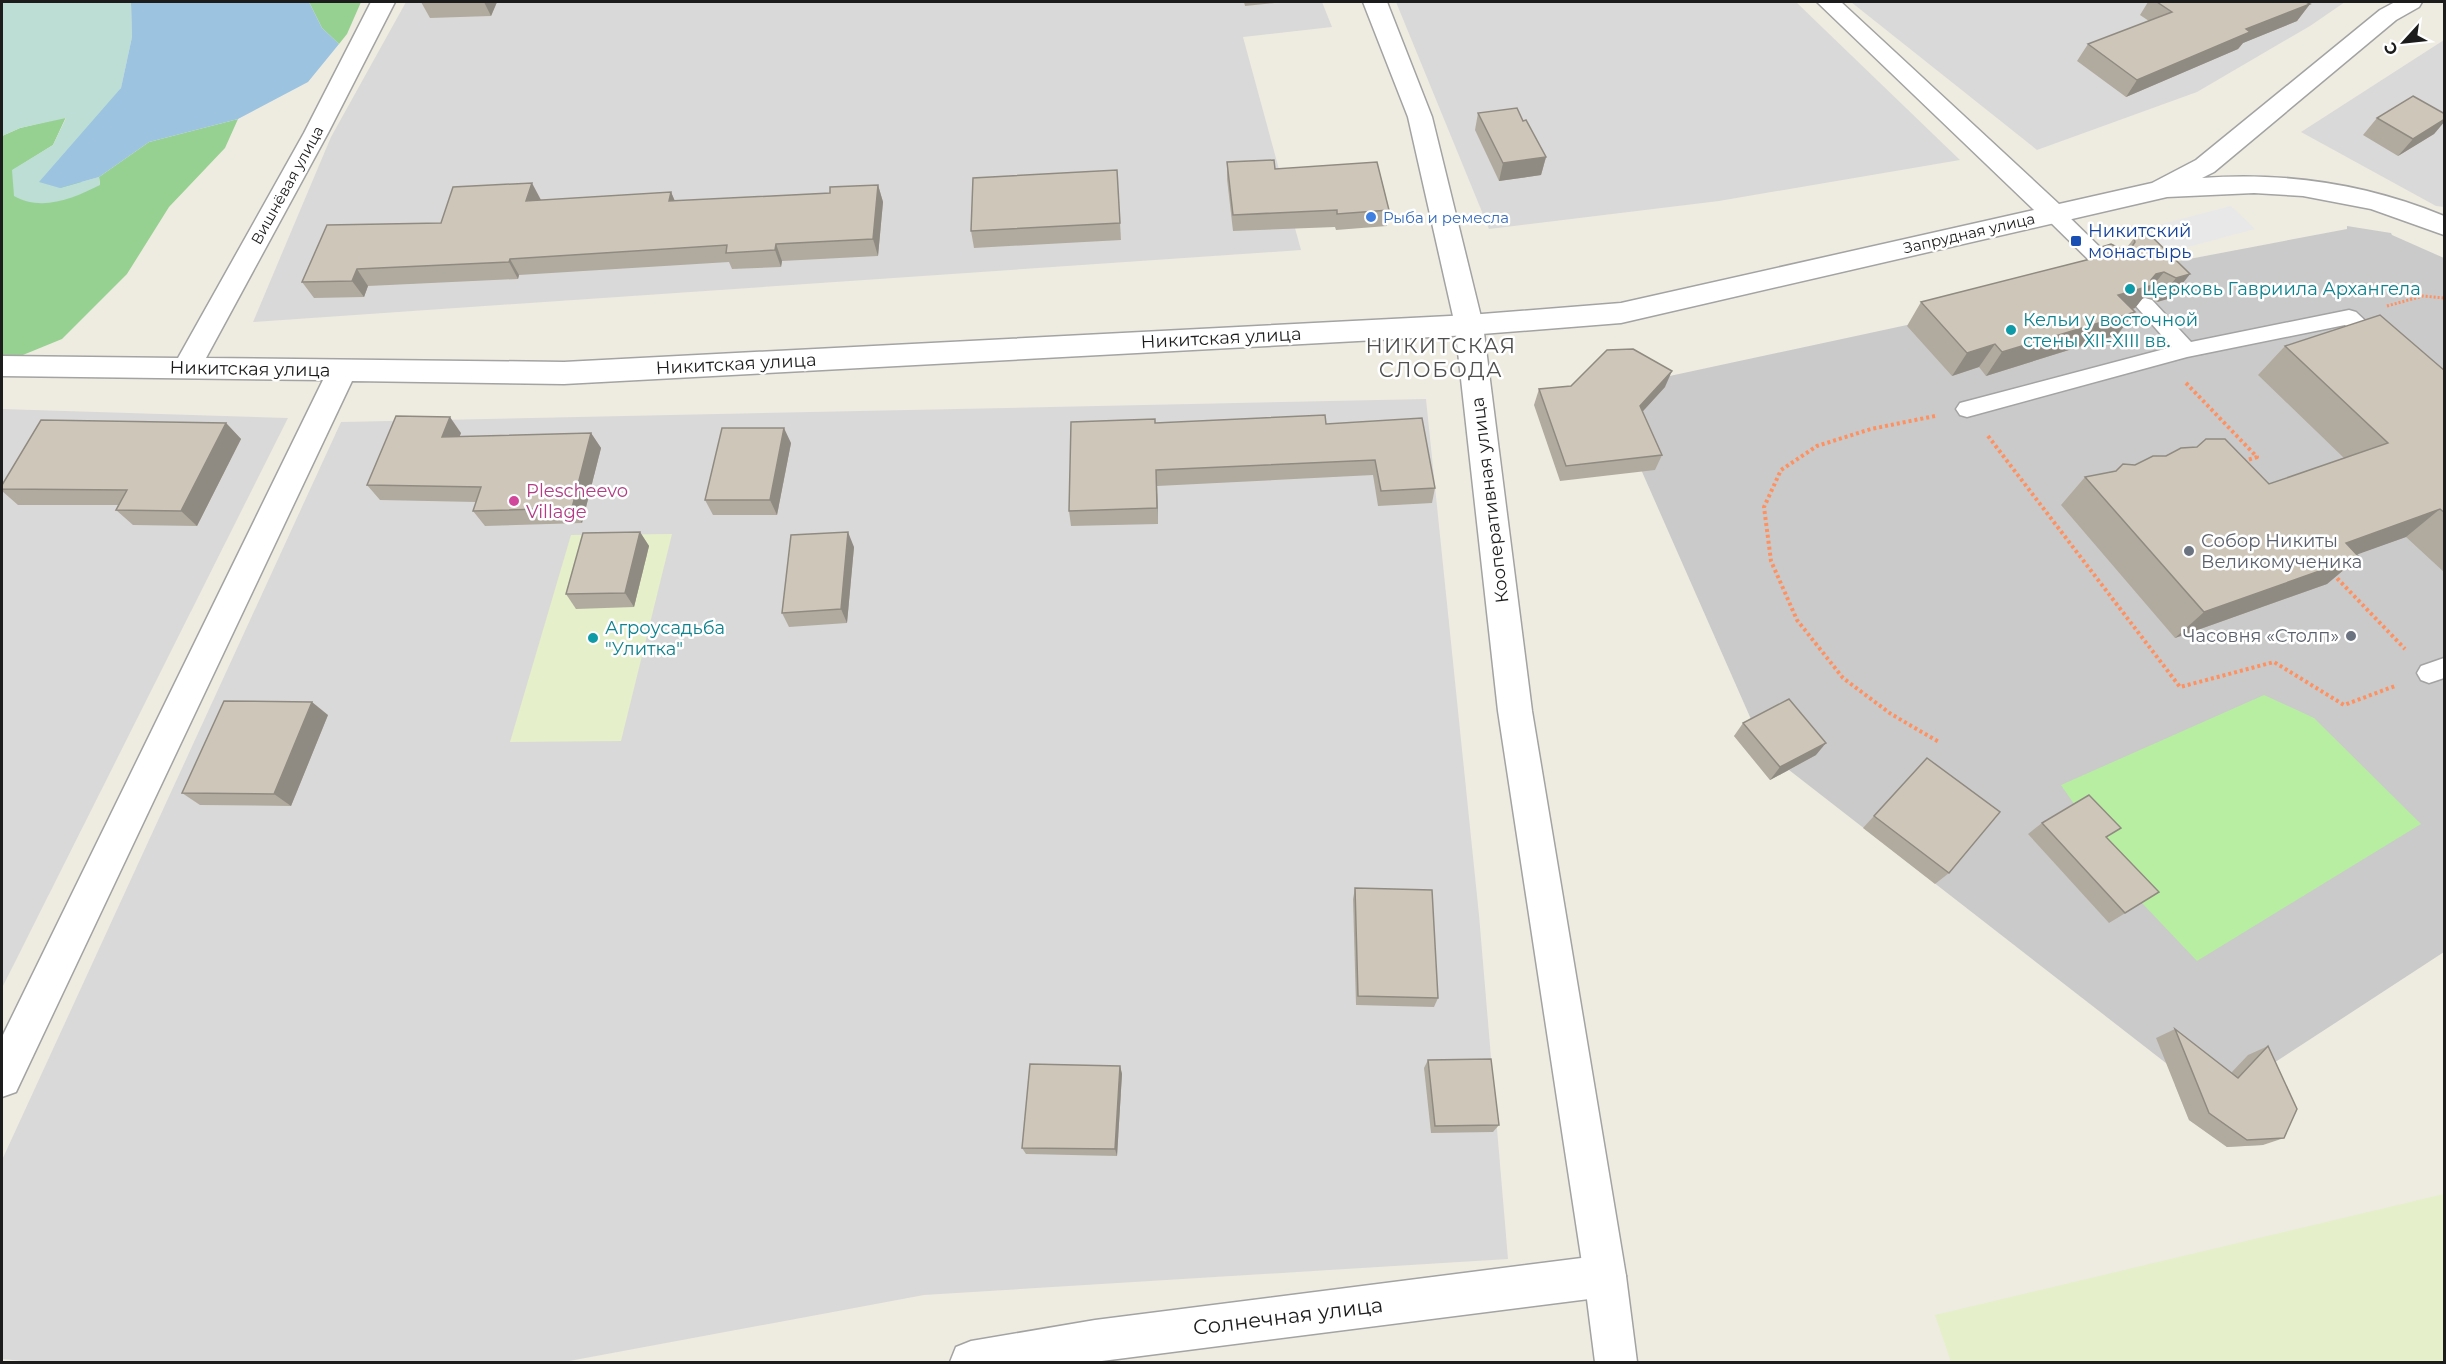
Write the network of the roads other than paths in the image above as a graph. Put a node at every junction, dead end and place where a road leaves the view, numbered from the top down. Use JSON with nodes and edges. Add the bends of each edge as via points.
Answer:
{"nodes":[{"id":1,"x":383,"y":2,"type":"edge"},
{"id":2,"x":1375,"y":2,"type":"edge"},
{"id":3,"x":1828,"y":2,"type":"edge"},
{"id":4,"x":2410,"y":2,"type":"edge"},
{"id":5,"x":2160,"y":190,"type":"junction"},
{"id":6,"x":2054,"y":214,"type":"junction"},
{"id":7,"x":2445,"y":226,"type":"edge"},
{"id":8,"x":2106,"y":265,"type":"edge"},
{"id":9,"x":2145,"y":305,"type":"edge"},
{"id":10,"x":1469,"y":325,"type":"junction"},
{"id":11,"x":2187,"y":350,"type":"junction"},
{"id":12,"x":2392,"y":354,"type":"edge"},
{"id":13,"x":2,"y":366,"type":"edge"},
{"id":14,"x":187,"y":367,"type":"junction"},
{"id":15,"x":342,"y":371,"type":"junction"},
{"id":16,"x":1967,"y":409,"type":"road end"},
{"id":17,"x":2,"y":1078,"type":"edge"},
{"id":18,"x":1605,"y":1276,"type":"junction"},
{"id":19,"x":971,"y":1362,"type":"edge"},
{"id":20,"x":1616,"y":1362,"type":"edge"}],
"edges":[{"from":1,"to":14,"type":"street","name":"Вишнёвая улица"},
{"from":2,"to":10,"type":"street","name":"Кооперативная улица","via":[[1420,117]]},
{"from":3,"to":6,"type":"street"},
{"from":4,"to":5,"type":"street","name":"Запрудная улица","via":[[2388,15],[2205,166]]},
{"from":5,"to":6,"type":"street","name":"Запрудная улица"},
{"from":5,"to":7,"type":"street","via":[[2254,184],[2323,190],[2409,210]]},
{"from":6,"to":8,"type":"lane"},
{"from":6,"to":10,"type":"street","name":"Запрудная улица","via":[[1621,313]]},
{"from":9,"to":11,"type":"lane"},
{"from":10,"to":15,"type":"street","name":"Никитская улица","via":[[564,373]]},
{"from":10,"to":18,"type":"street","name":"Кооперативная улица","via":[[1515,711]]},
{"from":11,"to":12,"type":"lane","via":[[2349,317]]},
{"from":11,"to":16,"type":"lane"},
{"from":13,"to":14,"type":"street","name":"Никитская улица"},
{"from":14,"to":15,"type":"street","name":"Никитская улица"},
{"from":15,"to":17,"type":"street"},
{"from":18,"to":19,"type":"street","name":"Солнечная улица","via":[[1095,1341]]},
{"from":18,"to":20,"type":"street","name":"Кооперативная улица"}]}
